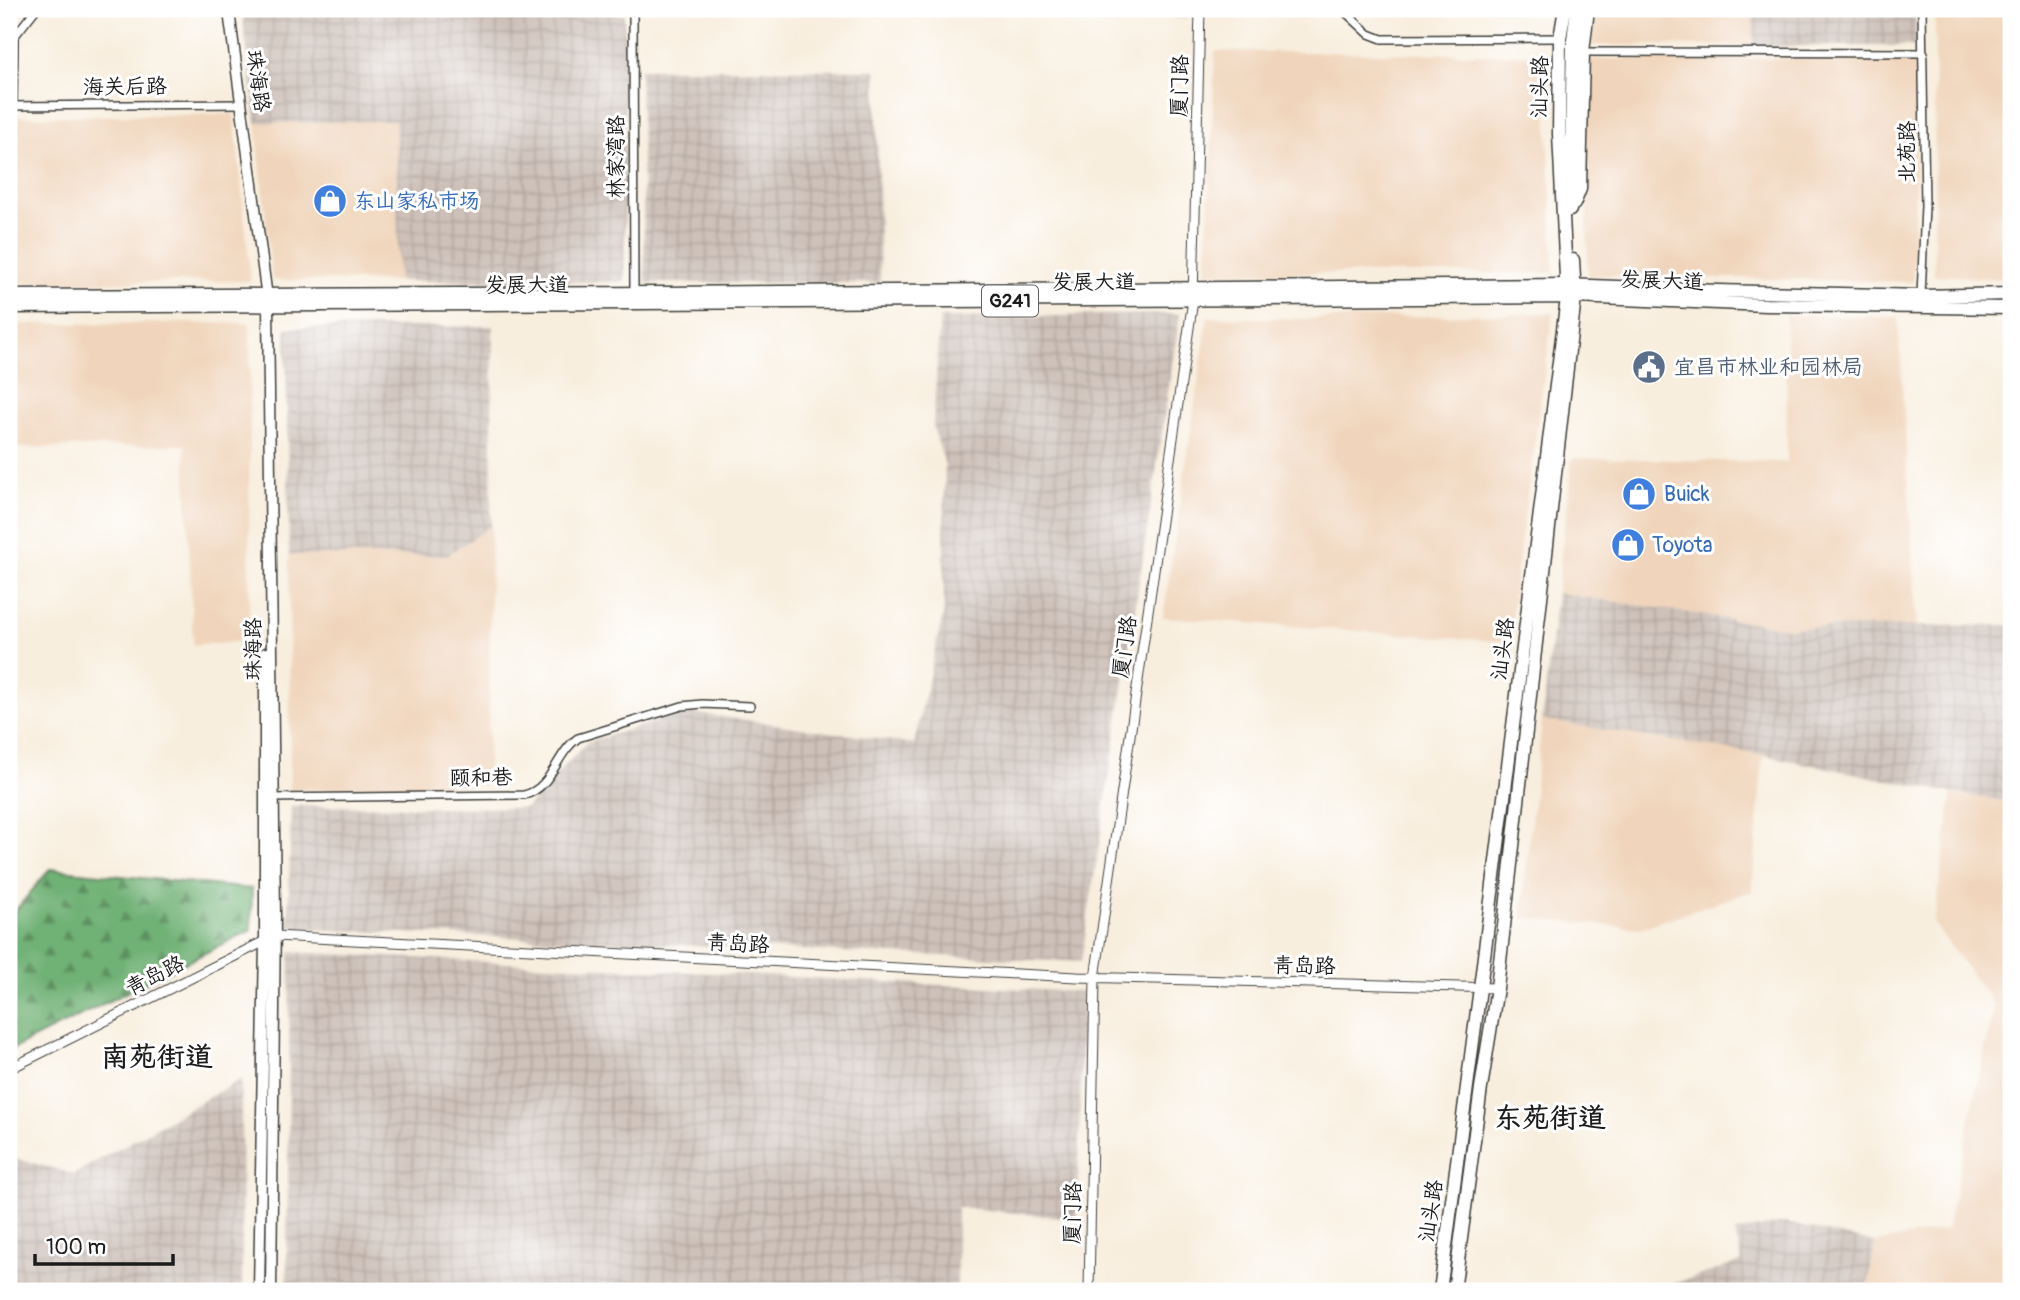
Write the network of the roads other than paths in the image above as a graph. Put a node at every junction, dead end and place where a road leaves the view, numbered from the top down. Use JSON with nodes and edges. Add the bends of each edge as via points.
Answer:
{"nodes":[{"id":1,"x":36,"y":9,"type":"edge"},
{"id":2,"x":228,"y":9,"type":"edge"},
{"id":3,"x":632,"y":9,"type":"edge"},
{"id":4,"x":1200,"y":9,"type":"edge"},
{"id":5,"x":1342,"y":9,"type":"edge"},
{"id":6,"x":1562,"y":9,"type":"edge"},
{"id":7,"x":1577,"y":9,"type":"edge"},
{"id":8,"x":1588,"y":9,"type":"edge"},
{"id":9,"x":1922,"y":9,"type":"edge"},
{"id":10,"x":9,"y":29,"type":"edge"},
{"id":11,"x":14,"y":37,"type":"junction"},
{"id":12,"x":1560,"y":38,"type":"junction"},
{"id":13,"x":1583,"y":52,"type":"junction"},
{"id":14,"x":1924,"y":53,"type":"junction"},
{"id":15,"x":240,"y":104,"type":"junction"},
{"id":16,"x":11,"y":106,"type":"edge"},
{"id":17,"x":1570,"y":218,"type":"junction"},
{"id":18,"x":1571,"y":291,"type":"junction"},
{"id":19,"x":2011,"y":294,"type":"edge"},
{"id":20,"x":1193,"y":295,"type":"junction"},
{"id":21,"x":9,"y":296,"type":"edge"},
{"id":22,"x":1922,"y":296,"type":"junction"},
{"id":23,"x":633,"y":299,"type":"junction"},
{"id":24,"x":265,"y":300,"type":"junction"},
{"id":25,"x":9,"y":307,"type":"edge"},
{"id":26,"x":2011,"y":308,"type":"edge"},
{"id":27,"x":750,"y":706,"type":"dead end"},
{"id":28,"x":269,"y":798,"type":"junction"},
{"id":29,"x":270,"y":938,"type":"junction"},
{"id":30,"x":1095,"y":978,"type":"junction"},
{"id":31,"x":1480,"y":988,"type":"junction"},
{"id":32,"x":1497,"y":988,"type":"junction"},
{"id":33,"x":9,"y":1069,"type":"edge"},
{"id":34,"x":259,"y":1291,"type":"edge"},
{"id":35,"x":271,"y":1291,"type":"edge"},
{"id":36,"x":1089,"y":1291,"type":"edge"},
{"id":37,"x":1440,"y":1291,"type":"edge"},
{"id":38,"x":1454,"y":1291,"type":"edge"}],
"edges":[{"from":1,"to":11,"type":"street"},
{"from":2,"to":15,"type":"main road","name":"珠海路"},
{"from":3,"to":23,"type":"street","name":"林家湾路"},
{"from":4,"to":20,"type":"street","name":"厦门路"},
{"from":5,"to":12,"type":"street","via":[[1382,40]]},
{"from":6,"to":12,"type":"main road","name":"汕头路"},
{"from":7,"to":17,"type":"main road","name":"汕头路"},
{"from":8,"to":13,"type":"main road"},
{"from":9,"to":14,"type":"street","name":"北苑路"},
{"from":10,"to":11,"type":"street"},
{"from":11,"to":16,"type":"street"},
{"from":12,"to":18,"type":"main road","name":"汕头路","via":[[1559,134]]},
{"from":13,"to":14,"type":"street"},
{"from":13,"to":17,"type":"main road","via":[[1580,189]]},
{"from":14,"to":22,"type":"street","name":"北苑路"},
{"from":15,"to":16,"type":"street","name":"海关后路"},
{"from":15,"to":24,"type":"main road","name":"珠海路"},
{"from":17,"to":18,"type":"main road","name":"汕头路"},
{"from":18,"to":20,"type":"main road","name":"发展大道","number":"G241"},
{"from":18,"to":22,"type":"main road","name":"发展大道","number":"G241"},
{"from":18,"to":26,"type":"main road","name":"发展大道","number":"G241","via":[[1766,305]]},
{"from":18,"to":31,"type":"main road","name":"汕头路"},
{"from":18,"to":32,"type":"main road","name":"汕头路"},
{"from":19,"to":22,"type":"main road","name":"发展大道","number":"G241"},
{"from":20,"to":23,"type":"main road","name":"发展大道","number":"G241"},
{"from":20,"to":30,"type":"street","name":"厦门路"},
{"from":21,"to":24,"type":"main road","name":"发展大道","number":"G241"},
{"from":23,"to":24,"type":"main road","name":"发展大道","number":"G241"},
{"from":24,"to":25,"type":"main road","name":"发展大道","number":"G241"},
{"from":24,"to":28,"type":"main road","name":"珠海路"},
{"from":27,"to":28,"type":"street","name":"颐和巷","via":[[681,706],[578,738],[540,788],[524,795]]},
{"from":28,"to":29,"type":"main road","name":"珠海路"},
{"from":29,"to":30,"type":"street","name":"青岛路"},
{"from":29,"to":33,"type":"street","name":"青岛路"},
{"from":29,"to":34,"type":"main road","name":"珠海路"},
{"from":29,"to":35,"type":"main road","name":"珠海路"},
{"from":30,"to":31,"type":"street","name":"青岛路"},
{"from":30,"to":36,"type":"street","name":"厦门路"},
{"from":31,"to":32,"type":"street","name":"青岛路"},
{"from":31,"to":37,"type":"main road","name":"汕头路"},
{"from":32,"to":38,"type":"main road","name":"汕头路"}]}
